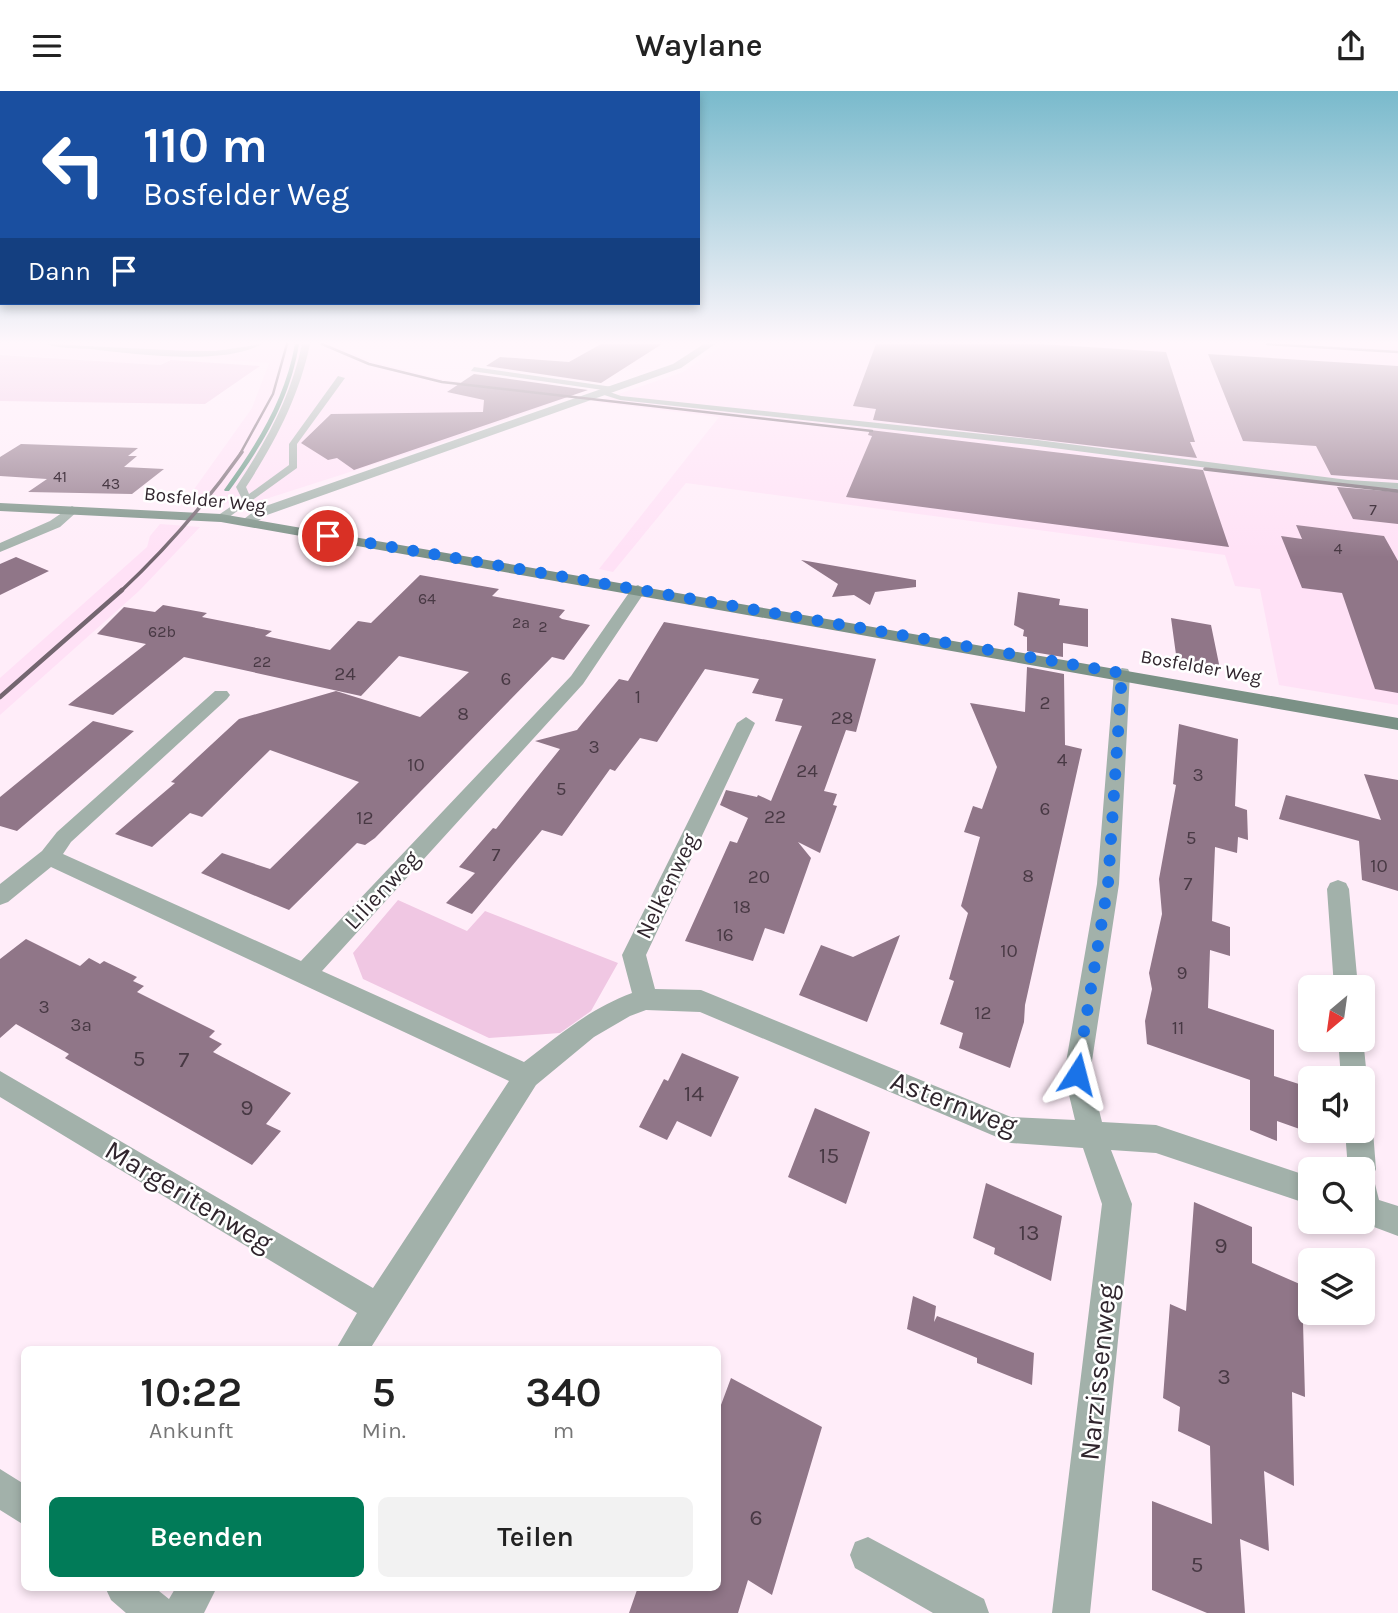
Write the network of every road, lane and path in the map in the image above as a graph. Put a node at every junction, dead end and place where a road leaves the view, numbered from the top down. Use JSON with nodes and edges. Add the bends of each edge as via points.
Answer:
{"nodes":[{"id":1,"x":283,"y":415,"type":"edge"},
{"id":2,"x":314,"y":415,"type":"edge"},
{"id":3,"x":538,"y":415,"type":"edge"},
{"id":4,"x":781,"y":415,"type":"edge"},
{"id":5,"x":1398,"y":486,"type":"edge"},
{"id":6,"x":247,"y":500,"type":"junction"},
{"id":7,"x":0,"y":506,"type":"edge"},
{"id":8,"x":72,"y":510,"type":"junction"},
{"id":9,"x":221,"y":517,"type":"junction"},
{"id":10,"x":247,"y":522,"type":"junction"},
{"id":11,"x":0,"y":548,"type":"edge"},
{"id":12,"x":638,"y":590,"type":"junction"},
{"id":13,"x":1122,"y":673,"type":"junction"},
{"id":14,"x":221,"y":695,"type":"dead end"},
{"id":15,"x":746,"y":723,"type":"dead end"},
{"id":16,"x":1398,"y":724,"type":"edge"},
{"id":17,"x":49,"y":857,"type":"junction"},
{"id":18,"x":1338,"y":889,"type":"dead end"},
{"id":19,"x":0,"y":896,"type":"edge"},
{"id":20,"x":304,"y":974,"type":"junction"},
{"id":21,"x":1345,"y":975,"type":"edge"},
{"id":22,"x":646,"y":999,"type":"junction"},
{"id":23,"x":527,"y":1076,"type":"junction"},
{"id":24,"x":0,"y":1083,"type":"edge"},
{"id":25,"x":1092,"y":1136,"type":"junction"},
{"id":26,"x":1298,"y":1187,"type":"edge"},
{"id":27,"x":1375,"y":1208,"type":"edge"},
{"id":28,"x":1398,"y":1221,"type":"edge"},
{"id":29,"x":379,"y":1309,"type":"junction"},
{"id":30,"x":354,"y":1346,"type":"edge"},
{"id":31,"x":0,"y":1487,"type":"edge"},
{"id":32,"x":21,"y":1504,"type":"edge"},
{"id":33,"x":868,"y":1555,"type":"dead end"},
{"id":34,"x":129,"y":1591,"type":"edge"},
{"id":35,"x":195,"y":1591,"type":"edge"},
{"id":36,"x":156,"y":1613,"type":"edge"},
{"id":37,"x":181,"y":1613,"type":"edge"},
{"id":38,"x":970,"y":1613,"type":"edge"},
{"id":39,"x":1072,"y":1613,"type":"edge"}],
"edges":[{"from":1,"to":6,"type":"lane","via":[[242,487]]},
{"from":2,"to":6,"type":"lane","via":[[293,444],[294,465]]},
{"from":3,"to":10,"type":"street","via":[[262,512]]},
{"from":4,"to":5,"type":"lane"},
{"from":6,"to":9,"type":"lane"},
{"from":7,"to":8,"type":"street","name":"Bosfelder Weg"},
{"from":8,"to":9,"type":"street","name":"Bosfelder Weg"},
{"from":8,"to":11,"type":"street","via":[[55,524]]},
{"from":9,"to":10,"type":"street","name":"Bosfelder Weg"},
{"from":10,"to":12,"type":"street","name":"Bosfelder Weg"},
{"from":12,"to":13,"type":"street","name":"Bosfelder Weg"},
{"from":12,"to":20,"type":"street","name":"Lilienweg","via":[[577,680]]},
{"from":13,"to":16,"type":"street","name":"Bosfelder Weg"},
{"from":13,"to":25,"type":"street","name":"Narzissenweg","via":[[1108,884],[1077,1074]]},
{"from":14,"to":17,"type":"street","via":[[64,837]]},
{"from":15,"to":22,"type":"street","name":"Nelkenweg","via":[[634,955]]},
{"from":17,"to":19,"type":"street"},
{"from":17,"to":20,"type":"street"},
{"from":18,"to":21,"type":"street"},
{"from":20,"to":23,"type":"street"},
{"from":22,"to":23,"type":"street","via":[[585,1029]]},
{"from":22,"to":25,"type":"street","name":"Asternweg","via":[[701,1001],[1011,1130]]},
{"from":23,"to":29,"type":"street"},
{"from":24,"to":29,"type":"street","name":"Margeritenweg"},
{"from":25,"to":26,"type":"street","name":"Asternweg","via":[[1156,1139]]},
{"from":25,"to":39,"type":"street","name":"Narzissenweg","via":[[1117,1204]]},
{"from":27,"to":28,"type":"street"},
{"from":29,"to":30,"type":"street"},
{"from":31,"to":32,"type":"street"},
{"from":33,"to":38,"type":"street"},
{"from":34,"to":36,"type":"street"},
{"from":35,"to":37,"type":"street"}]}
